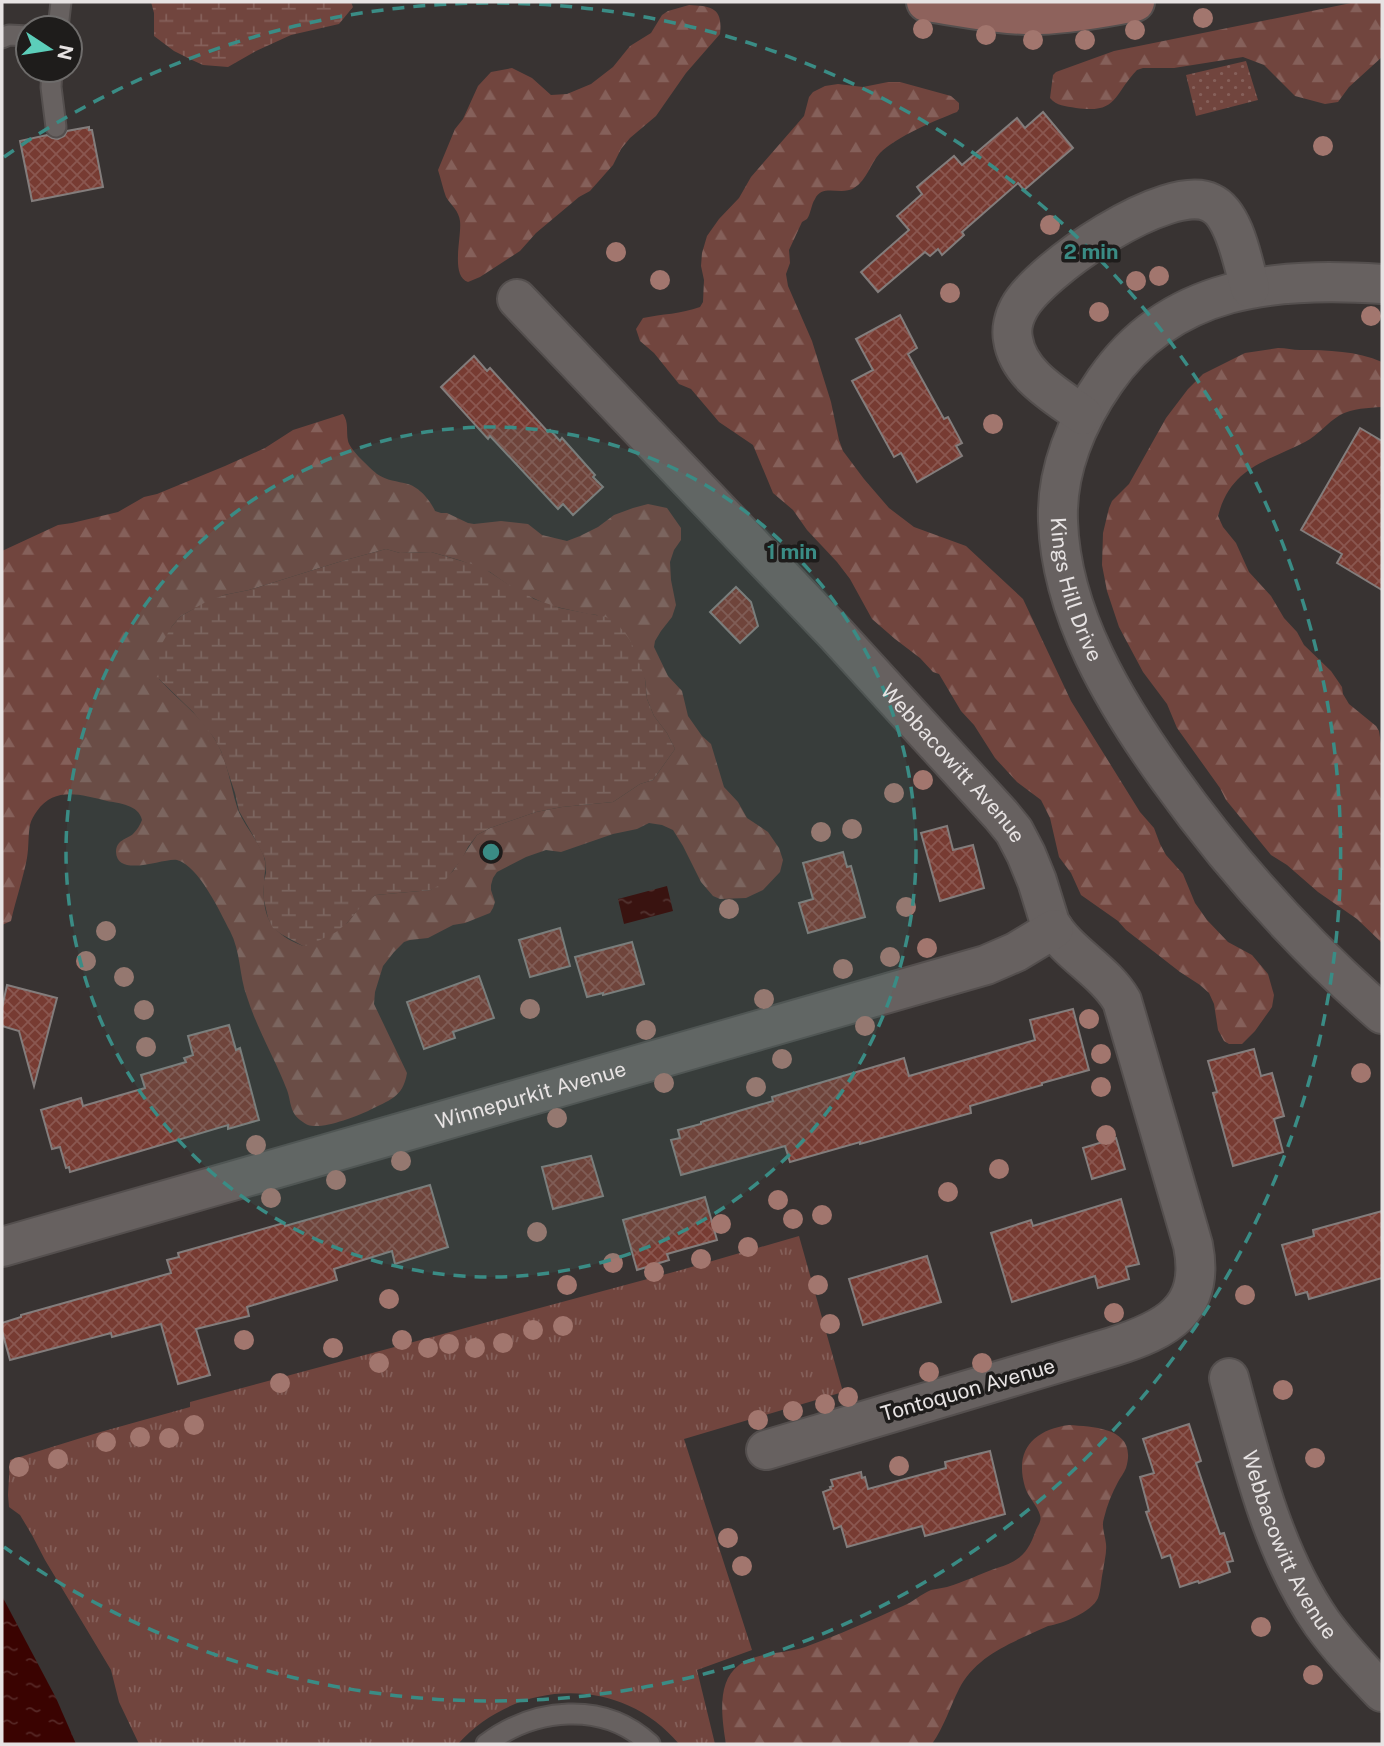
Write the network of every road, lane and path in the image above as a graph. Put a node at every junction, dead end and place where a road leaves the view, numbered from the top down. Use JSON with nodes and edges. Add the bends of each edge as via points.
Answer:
{"nodes":[{"id":1,"x":926,"y":2,"type":"edge"},
{"id":2,"x":1135,"y":2,"type":"edge"},
{"id":3,"x":51,"y":84,"type":"edge"},
{"id":4,"x":56,"y":127,"type":"dead end"},
{"id":5,"x":1382,"y":284,"type":"edge"},
{"id":6,"x":1250,"y":288,"type":"junction"},
{"id":7,"x":517,"y":299,"type":"dead end"},
{"id":8,"x":1083,"y":415,"type":"junction"},
{"id":9,"x":1054,"y":929,"type":"junction"},
{"id":10,"x":1382,"y":1014,"type":"edge"},
{"id":11,"x":2,"y":1247,"type":"edge"},
{"id":12,"x":1168,"y":1324,"type":"joint"},
{"id":13,"x":1229,"y":1378,"type":"dead end"},
{"id":14,"x":766,"y":1450,"type":"dead end"},
{"id":15,"x":1382,"y":1692,"type":"edge"},
{"id":16,"x":486,"y":1744,"type":"edge"},
{"id":17,"x":650,"y":1744,"type":"edge"}],
"edges":[{"from":1,"to":2,"type":"street","via":[[1039,15]]},
{"from":3,"to":4,"type":"lane"},
{"from":5,"to":6,"type":"street","name":"Kings Hill Drive","via":[[1332,281]]},
{"from":6,"to":8,"type":"street","name":"Kings Hill Drive","via":[[1187,309],[1142,339],[1111,371]]},
{"from":6,"to":8,"type":"street","via":[[1224,213],[1202,199],[1157,208],[1067,260],[1023,302],[1013,338],[1029,373]]},
{"from":7,"to":9,"type":"street","name":"Webbacowitt Avenue","via":[[835,633],[1014,831]]},
{"from":8,"to":10,"type":"street","name":"Kings Hill Drive","via":[[1061,483],[1061,553],[1074,607],[1110,689],[1148,750],[1229,857],[1301,937]]},
{"from":9,"to":11,"type":"street","name":"Winnepurkit Avenue","via":[[986,965]]},
{"from":9,"to":12,"type":"street","name":"Webbacowitt Avenue","via":[[1122,1002],[1193,1245],[1197,1268],[1191,1295]]},
{"from":12,"to":14,"type":"street","name":"Tontoquon Avenue","via":[[1112,1348]]},
{"from":13,"to":15,"type":"street","name":"Webbacowitt Avenue","via":[[1274,1528],[1297,1580],[1337,1643]]},
{"from":16,"to":17,"type":"lane","via":[[531,1719],[582,1714],[628,1728]]}]}
